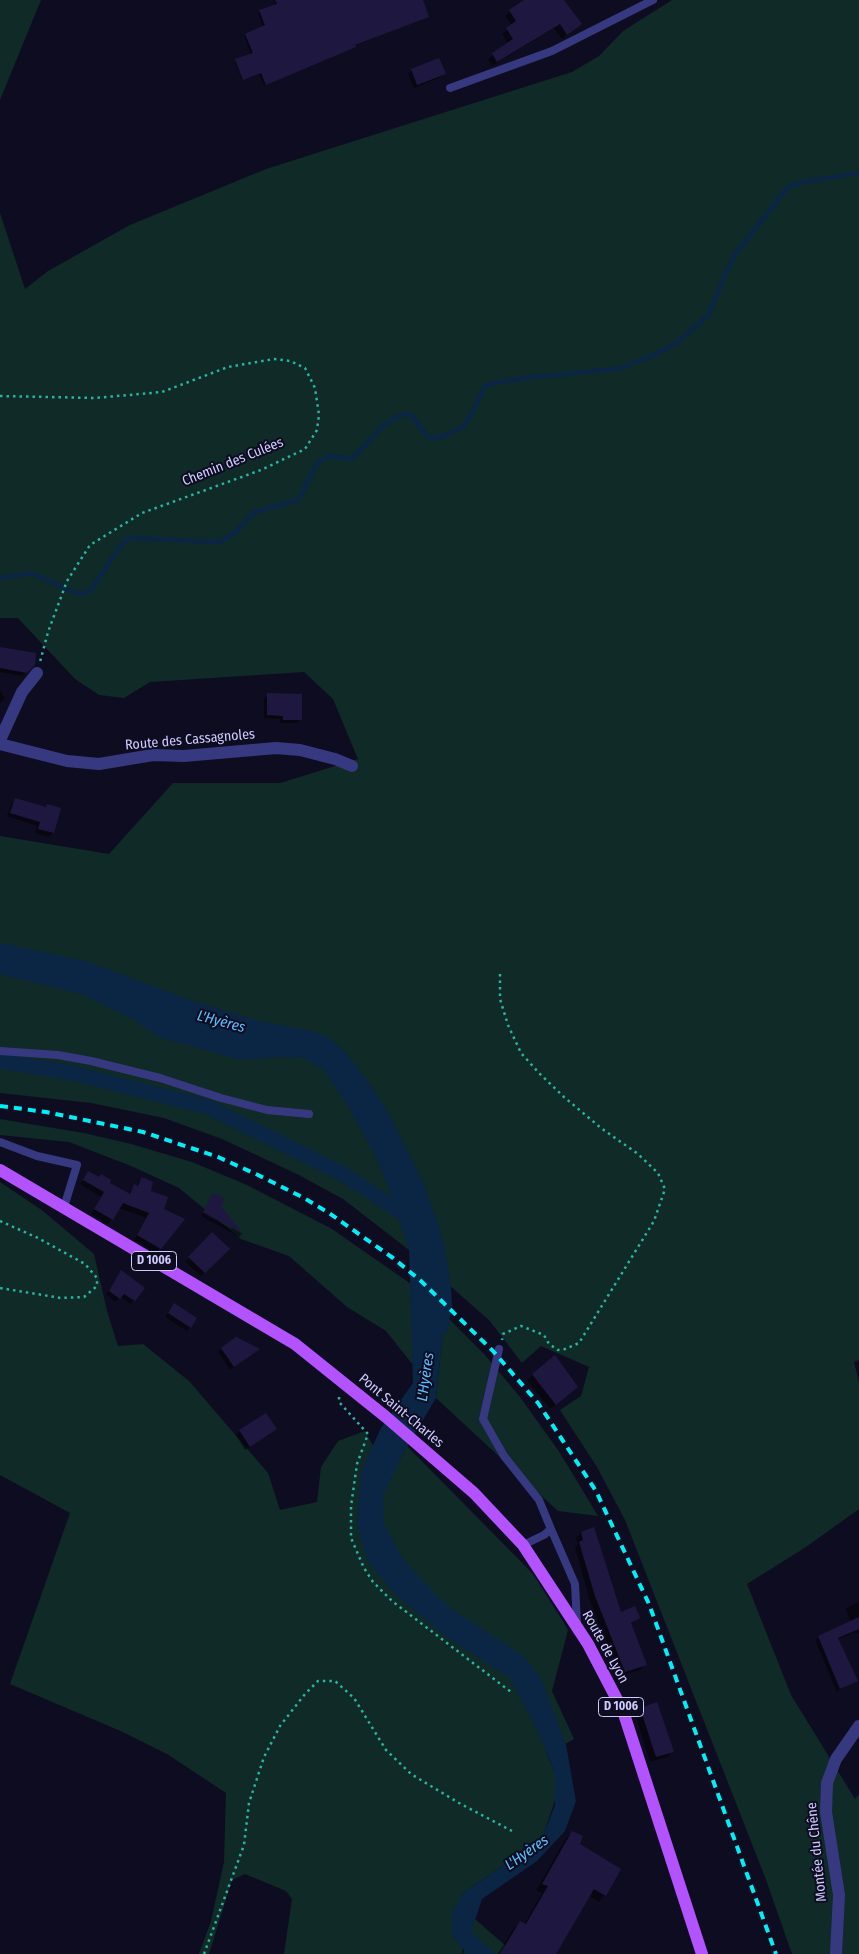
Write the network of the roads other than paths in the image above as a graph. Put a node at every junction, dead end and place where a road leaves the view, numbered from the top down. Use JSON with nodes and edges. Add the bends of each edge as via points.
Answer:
{"nodes":[{"id":1,"x":653,"y":0,"type":"edge"},
{"id":2,"x":450,"y":88,"type":"dead end"},
{"id":3,"x":37,"y":673,"type":"road end"},
{"id":4,"x":0,"y":740,"type":"edge"},
{"id":5,"x":0,"y":744,"type":"edge"},
{"id":6,"x":352,"y":766,"type":"dead end"},
{"id":7,"x":0,"y":1051,"type":"edge"},
{"id":8,"x":309,"y":1114,"type":"dead end"},
{"id":9,"x":0,"y":1142,"type":"edge"},
{"id":10,"x":0,"y":1170,"type":"edge"},
{"id":11,"x":64,"y":1207,"type":"junction"},
{"id":12,"x":499,"y":1349,"type":"road end"},
{"id":13,"x":474,"y":1493,"type":"joint"},
{"id":14,"x":550,"y":1529,"type":"junction"},
{"id":15,"x":523,"y":1545,"type":"junction"},
{"id":16,"x":577,"y":1625,"type":"junction"},
{"id":17,"x":859,"y":1726,"type":"edge"},
{"id":18,"x":702,"y":1954,"type":"edge"},
{"id":19,"x":836,"y":1954,"type":"edge"}],
"edges":[{"from":1,"to":2,"type":"lane","via":[[552,51]]},
{"from":3,"to":4,"type":"street","via":[[22,692]]},
{"from":5,"to":6,"type":"street","name":"Route des Cassagnoles","via":[[67,761],[99,764],[153,755],[184,756],[276,748],[300,750]]},
{"from":7,"to":8,"type":"lane","via":[[91,1061],[267,1110]]},
{"from":9,"to":11,"type":"lane","via":[[37,1156],[77,1165]]},
{"from":10,"to":11,"type":"main road","number":"D 1006"},
{"from":11,"to":13,"type":"main road","name":"Pont Saint-Charles","number":"D 1006","via":[[294,1344],[386,1416]]},
{"from":12,"to":14,"type":"lane","via":[[483,1420],[504,1456],[539,1500]]},
{"from":13,"to":15,"type":"main road","name":"Route de Lyon","number":"D 1006"},
{"from":14,"to":15,"type":"lane"},
{"from":14,"to":16,"type":"lane","via":[[575,1584]]},
{"from":15,"to":16,"type":"main road","name":"Route de Lyon","number":"D 1006"},
{"from":16,"to":18,"type":"main road","name":"Route de Lyon","number":"D 1006","via":[[622,1711]]},
{"from":17,"to":19,"type":"street","name":"Montée du Chêne","via":[[836,1759],[827,1783],[826,1812],[839,1895]]}]}
